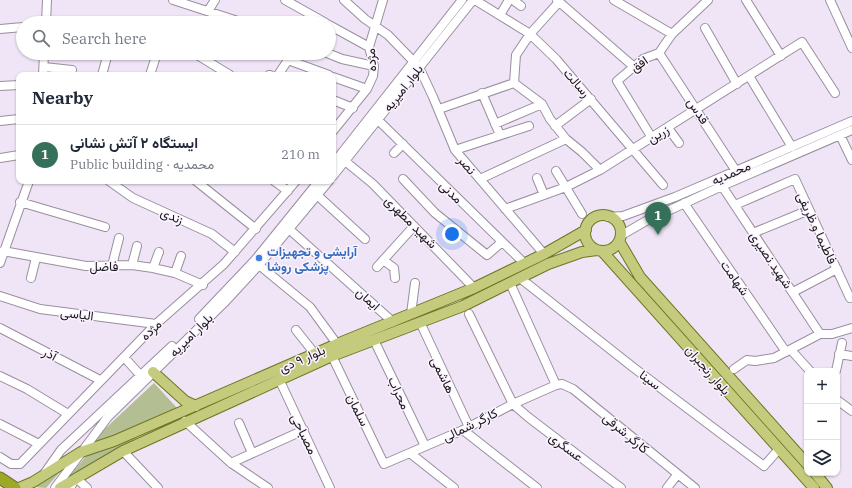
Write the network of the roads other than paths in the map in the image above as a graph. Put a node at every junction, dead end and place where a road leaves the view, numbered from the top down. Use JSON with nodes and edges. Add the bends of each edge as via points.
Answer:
{"nodes":[{"id":1,"x":47,"y":0,"type":"edge"},
{"id":2,"x":173,"y":0,"type":"edge"},
{"id":3,"x":215,"y":0,"type":"edge"},
{"id":4,"x":285,"y":0,"type":"edge"},
{"id":5,"x":344,"y":0,"type":"edge"},
{"id":6,"x":383,"y":0,"type":"edge"},
{"id":7,"x":462,"y":0,"type":"edge"},
{"id":8,"x":474,"y":0,"type":"edge"},
{"id":9,"x":510,"y":0,"type":"edge"},
{"id":10,"x":513,"y":0,"type":"edge"},
{"id":11,"x":614,"y":0,"type":"edge"},
{"id":12,"x":708,"y":0,"type":"edge"},
{"id":13,"x":746,"y":0,"type":"edge"},
{"id":14,"x":830,"y":0,"type":"edge"},
{"id":15,"x":558,"y":1,"type":"edge"},
{"id":16,"x":521,"y":6,"type":"dead end"},
{"id":17,"x":208,"y":11,"type":"junction"},
{"id":18,"x":500,"y":15,"type":"junction"},
{"id":19,"x":46,"y":16,"type":"edge"},
{"id":20,"x":223,"y":16,"type":"edge"},
{"id":21,"x":314,"y":16,"type":"edge"},
{"id":22,"x":375,"y":25,"type":"junction"},
{"id":23,"x":16,"y":28,"type":"edge"},
{"id":24,"x":705,"y":28,"type":"dead end"},
{"id":25,"x":0,"y":29,"type":"edge"},
{"id":26,"x":336,"y":29,"type":"edge"},
{"id":27,"x":530,"y":34,"type":"junction"},
{"id":28,"x":672,"y":34,"type":"junction"},
{"id":29,"x":369,"y":48,"type":"junction"},
{"id":30,"x":852,"y":48,"type":"edge"},
{"id":31,"x":658,"y":53,"type":"junction"},
{"id":32,"x":781,"y":56,"type":"junction"},
{"id":33,"x":336,"y":57,"type":"edge"},
{"id":34,"x":44,"y":60,"type":"edge"},
{"id":35,"x":106,"y":60,"type":"edge"},
{"id":36,"x":154,"y":60,"type":"edge"},
{"id":37,"x":205,"y":60,"type":"edge"},
{"id":38,"x":288,"y":60,"type":"edge"},
{"id":39,"x":288,"y":60,"type":"edge"},
{"id":40,"x":416,"y":65,"type":"junction"},
{"id":41,"x":374,"y":66,"type":"junction"},
{"id":42,"x":633,"y":66,"type":"junction"},
{"id":43,"x":72,"y":70,"type":"dead end"},
{"id":44,"x":43,"y":71,"type":"edge"},
{"id":45,"x":103,"y":72,"type":"edge"},
{"id":46,"x":151,"y":72,"type":"edge"},
{"id":47,"x":225,"y":72,"type":"edge"},
{"id":48,"x":280,"y":72,"type":"edge"},
{"id":49,"x":321,"y":72,"type":"edge"},
{"id":50,"x":749,"y":76,"type":"junction"},
{"id":51,"x":336,"y":77,"type":"edge"},
{"id":52,"x":514,"y":83,"type":"junction"},
{"id":53,"x":737,"y":84,"type":"junction"},
{"id":54,"x":16,"y":85,"type":"edge"},
{"id":55,"x":0,"y":86,"type":"edge"},
{"id":56,"x":367,"y":89,"type":"junction"},
{"id":57,"x":482,"y":93,"type":"junction"},
{"id":58,"x":835,"y":93,"type":"dead end"},
{"id":59,"x":591,"y":99,"type":"junction"},
{"id":60,"x":336,"y":101,"type":"edge"},
{"id":61,"x":542,"y":104,"type":"junction"},
{"id":62,"x":353,"y":108,"type":"junction"},
{"id":63,"x":439,"y":109,"type":"junction"},
{"id":64,"x":697,"y":109,"type":"junction"},
{"id":65,"x":16,"y":119,"type":"edge"},
{"id":66,"x":378,"y":120,"type":"junction"},
{"id":67,"x":0,"y":121,"type":"edge"},
{"id":68,"x":852,"y":121,"type":"edge"},
{"id":69,"x":495,"y":124,"type":"junction"},
{"id":70,"x":336,"y":126,"type":"edge"},
{"id":71,"x":529,"y":126,"type":"dead end"},
{"id":72,"x":555,"y":126,"type":"junction"},
{"id":73,"x":668,"y":128,"type":"junction"},
{"id":74,"x":852,"y":130,"type":"edge"},
{"id":75,"x":500,"y":135,"type":"junction"},
{"id":76,"x":840,"y":135,"type":"junction"},
{"id":77,"x":652,"y":138,"type":"junction"},
{"id":78,"x":566,"y":139,"type":"junction"},
{"id":79,"x":679,"y":143,"type":"dead end"},
{"id":80,"x":403,"y":144,"type":"junction"},
{"id":81,"x":792,"y":147,"type":"junction"},
{"id":82,"x":634,"y":149,"type":"junction"},
{"id":83,"x":455,"y":150,"type":"junction"},
{"id":84,"x":394,"y":153,"type":"dead end"},
{"id":85,"x":16,"y":155,"type":"edge"},
{"id":86,"x":0,"y":158,"type":"edge"},
{"id":87,"x":336,"y":160,"type":"edge"},
{"id":88,"x":345,"y":160,"type":"junction"},
{"id":89,"x":852,"y":160,"type":"edge"},
{"id":90,"x":600,"y":170,"type":"junction"},
{"id":91,"x":556,"y":171,"type":"dead end"},
{"id":92,"x":736,"y":171,"type":"junction"},
{"id":93,"x":336,"y":172,"type":"edge"},
{"id":94,"x":537,"y":178,"type":"dead end"},
{"id":95,"x":403,"y":179,"type":"dead end"},
{"id":96,"x":480,"y":180,"type":"junction"},
{"id":97,"x":28,"y":184,"type":"edge"},
{"id":98,"x":113,"y":184,"type":"edge"},
{"id":99,"x":200,"y":184,"type":"edge"},
{"id":100,"x":278,"y":184,"type":"edge"},
{"id":101,"x":294,"y":184,"type":"edge"},
{"id":102,"x":317,"y":184,"type":"edge"},
{"id":103,"x":326,"y":184,"type":"edge"},
{"id":104,"x":663,"y":185,"type":"dead end"},
{"id":105,"x":722,"y":186,"type":"junction"},
{"id":106,"x":566,"y":187,"type":"junction"},
{"id":107,"x":288,"y":191,"type":"junction"},
{"id":108,"x":544,"y":194,"type":"junction"},
{"id":109,"x":317,"y":195,"type":"junction"},
{"id":110,"x":20,"y":202,"type":"junction"},
{"id":111,"x":684,"y":203,"type":"junction"},
{"id":112,"x":735,"y":206,"type":"junction"},
{"id":113,"x":505,"y":209,"type":"junction"},
{"id":114,"x":809,"y":210,"type":"junction"},
{"id":115,"x":582,"y":214,"type":"dead end"},
{"id":116,"x":608,"y":216,"type":"junction"},
{"id":117,"x":414,"y":226,"type":"junction"},
{"id":118,"x":105,"y":227,"type":"dead end"},
{"id":119,"x":256,"y":229,"type":"junction"},
{"id":120,"x":289,"y":229,"type":"junction"},
{"id":121,"x":586,"y":230,"type":"junction"},
{"id":122,"x":753,"y":233,"type":"junction"},
{"id":123,"x":119,"y":238,"type":"dead end"},
{"id":124,"x":620,"y":238,"type":"junction"},
{"id":125,"x":365,"y":239,"type":"dead end"},
{"id":126,"x":502,"y":242,"type":"junction"},
{"id":127,"x":137,"y":246,"type":"dead end"},
{"id":128,"x":3,"y":251,"type":"junction"},
{"id":129,"x":599,"y":251,"type":"junction"},
{"id":130,"x":159,"y":252,"type":"dead end"},
{"id":131,"x":236,"y":252,"type":"junction"},
{"id":132,"x":544,"y":254,"type":"junction"},
{"id":133,"x":181,"y":256,"type":"dead end"},
{"id":134,"x":36,"y":258,"type":"junction"},
{"id":135,"x":384,"y":260,"type":"junction"},
{"id":136,"x":0,"y":263,"type":"edge"},
{"id":137,"x":524,"y":264,"type":"junction"},
{"id":138,"x":132,"y":265,"type":"junction"},
{"id":139,"x":112,"y":266,"type":"junction"},
{"id":140,"x":258,"y":266,"type":"junction"},
{"id":141,"x":377,"y":267,"type":"dead end"},
{"id":142,"x":153,"y":268,"type":"junction"},
{"id":143,"x":837,"y":269,"type":"junction"},
{"id":144,"x":176,"y":273,"type":"junction"},
{"id":145,"x":31,"y":278,"type":"dead end"},
{"id":146,"x":395,"y":278,"type":"dead end"},
{"id":147,"x":520,"y":278,"type":"junction"},
{"id":148,"x":415,"y":283,"type":"dead end"},
{"id":149,"x":510,"y":283,"type":"junction"},
{"id":150,"x":203,"y":285,"type":"junction"},
{"id":151,"x":474,"y":288,"type":"junction"},
{"id":152,"x":793,"y":292,"type":"junction"},
{"id":153,"x":0,"y":296,"type":"edge"},
{"id":154,"x":850,"y":298,"type":"dead end"},
{"id":155,"x":411,"y":314,"type":"junction"},
{"id":156,"x":469,"y":314,"type":"dead end"},
{"id":157,"x":393,"y":322,"type":"junction"},
{"id":158,"x":420,"y":322,"type":"junction"},
{"id":159,"x":156,"y":324,"type":"junction"},
{"id":160,"x":0,"y":328,"type":"edge"},
{"id":161,"x":852,"y":328,"type":"edge"},
{"id":162,"x":296,"y":330,"type":"dead end"},
{"id":163,"x":820,"y":334,"type":"junction"},
{"id":164,"x":374,"y":340,"type":"junction"},
{"id":165,"x":842,"y":343,"type":"dead end"},
{"id":166,"x":337,"y":344,"type":"junction"},
{"id":167,"x":788,"y":351,"type":"junction"},
{"id":168,"x":315,"y":354,"type":"junction"},
{"id":169,"x":839,"y":354,"type":"junction"},
{"id":170,"x":332,"y":356,"type":"junction"},
{"id":171,"x":852,"y":356,"type":"edge"},
{"id":172,"x":124,"y":357,"type":"junction"},
{"id":173,"x":807,"y":368,"type":"edge"},
{"id":174,"x":837,"y":368,"type":"edge"},
{"id":175,"x":734,"y":369,"type":"dead end"},
{"id":176,"x":154,"y":372,"type":"junction"},
{"id":177,"x":0,"y":376,"type":"edge"},
{"id":178,"x":141,"y":376,"type":"junction"},
{"id":179,"x":279,"y":379,"type":"junction"},
{"id":180,"x":100,"y":380,"type":"junction"},
{"id":181,"x":556,"y":385,"type":"junction"},
{"id":182,"x":840,"y":402,"type":"edge"},
{"id":183,"x":513,"y":404,"type":"junction"},
{"id":184,"x":196,"y":406,"type":"junction"},
{"id":185,"x":852,"y":411,"type":"edge"},
{"id":186,"x":68,"y":414,"type":"junction"},
{"id":187,"x":185,"y":422,"type":"junction"},
{"id":188,"x":239,"y":423,"type":"dead end"},
{"id":189,"x":0,"y":424,"type":"edge"},
{"id":190,"x":466,"y":429,"type":"junction"},
{"id":191,"x":304,"y":430,"type":"junction"},
{"id":192,"x":39,"y":444,"type":"junction"},
{"id":193,"x":425,"y":446,"type":"junction"},
{"id":194,"x":779,"y":449,"type":"junction"},
{"id":195,"x":123,"y":451,"type":"junction"},
{"id":196,"x":81,"y":452,"type":"junction"},
{"id":197,"x":252,"y":453,"type":"junction"},
{"id":198,"x":410,"y":453,"type":"junction"},
{"id":199,"x":0,"y":457,"type":"edge"},
{"id":200,"x":804,"y":461,"type":"edge"},
{"id":201,"x":231,"y":463,"type":"junction"},
{"id":202,"x":384,"y":464,"type":"joint"},
{"id":203,"x":677,"y":475,"type":"junction"},
{"id":204,"x":43,"y":476,"type":"junction"},
{"id":205,"x":0,"y":478,"type":"edge"},
{"id":206,"x":76,"y":478,"type":"junction"},
{"id":207,"x":814,"y":482,"type":"edge"},
{"id":208,"x":18,"y":488,"type":"edge"},
{"id":209,"x":55,"y":488,"type":"edge"},
{"id":210,"x":60,"y":488,"type":"edge"},
{"id":211,"x":70,"y":488,"type":"edge"},
{"id":212,"x":86,"y":488,"type":"edge"},
{"id":213,"x":158,"y":488,"type":"edge"},
{"id":214,"x":268,"y":488,"type":"edge"},
{"id":215,"x":330,"y":488,"type":"edge"},
{"id":216,"x":454,"y":488,"type":"edge"},
{"id":217,"x":537,"y":488,"type":"edge"},
{"id":218,"x":621,"y":488,"type":"edge"},
{"id":219,"x":666,"y":488,"type":"edge"},
{"id":220,"x":695,"y":488,"type":"edge"},
{"id":221,"x":827,"y":488,"type":"edge"}],
"edges":[{"from":1,"to":19,"type":"street"},
{"from":2,"to":17,"type":"street"},
{"from":3,"to":17,"type":"street"},
{"from":4,"to":21,"type":"street"},
{"from":5,"to":22,"type":"street","name":"نصر"},
{"from":6,"to":22,"type":"street","name":"مژده"},
{"from":7,"to":40,"type":"street","name":"بلوار امیریه"},
{"from":8,"to":18,"type":"street","name":"رسالت"},
{"from":8,"to":40,"type":"street","name":"بلوار امیریه"},
{"from":9,"to":18,"type":"street"},
{"from":10,"to":16,"type":"street"},
{"from":11,"to":28,"type":"street"},
{"from":12,"to":28,"type":"street","name":"افق"},
{"from":13,"to":32,"type":"street"},
{"from":14,"to":30,"type":"street"},
{"from":15,"to":27,"type":"street"},
{"from":15,"to":42,"type":"street"},
{"from":17,"to":20,"type":"street"},
{"from":18,"to":27,"type":"street","name":"رسالت"},
{"from":22,"to":29,"type":"street","name":"مژده"},
{"from":22,"to":40,"type":"street","name":"نصر"},
{"from":23,"to":25,"type":"street"},
{"from":24,"to":53,"type":"street"},
{"from":26,"to":29,"type":"street"},
{"from":27,"to":52,"type":"street","via":[[516,55]]},
{"from":27,"to":59,"type":"street","name":"رسالت"},
{"from":28,"to":31,"type":"street","name":"افق"},
{"from":29,"to":41,"type":"street","name":"مژده"},
{"from":31,"to":42,"type":"street","name":"افق","via":[[647,56]]},
{"from":31,"to":64,"type":"street","name":"قدس"},
{"from":32,"to":50,"type":"street","name":"زرین"},
{"from":32,"to":58,"type":"street","name":"زرین","via":[[802,42]]},
{"from":33,"to":41,"type":"street"},
{"from":34,"to":44,"type":"street"},
{"from":35,"to":45,"type":"street"},
{"from":36,"to":46,"type":"street"},
{"from":37,"to":47,"type":"street"},
{"from":38,"to":49,"type":"street"},
{"from":39,"to":48,"type":"street"},
{"from":40,"to":63,"type":"street","name":"نصر"},
{"from":40,"to":66,"type":"street","name":"بلوار امیریه"},
{"from":40,"to":87,"type":"street","name":"بلوار امیریه"},
{"from":41,"to":56,"type":"street","name":"مژده","via":[[374,75]]},
{"from":42,"to":77,"type":"street","name":"افق","via":[[617,81]]},
{"from":43,"to":44,"type":"street"},
{"from":50,"to":53,"type":"street","name":"زرین"},
{"from":50,"to":81,"type":"street"},
{"from":51,"to":56,"type":"street"},
{"from":52,"to":57,"type":"street"},
{"from":52,"to":61,"type":"street"},
{"from":53,"to":64,"type":"street","name":"زرین"},
{"from":54,"to":55,"type":"street"},
{"from":56,"to":62,"type":"street","name":"مژده"},
{"from":57,"to":63,"type":"street"},
{"from":57,"to":69,"type":"street"},
{"from":59,"to":72,"type":"street"},
{"from":59,"to":82,"type":"street","name":"رسالت"},
{"from":60,"to":62,"type":"street"},
{"from":61,"to":69,"type":"street"},
{"from":61,"to":72,"type":"street"},
{"from":62,"to":70,"type":"street","name":"مژده"},
{"from":63,"to":83,"type":"street","name":"نصر"},
{"from":64,"to":73,"type":"street","name":"زرین"},
{"from":64,"to":92,"type":"street","name":"قدس"},
{"from":65,"to":67,"type":"street"},
{"from":66,"to":80,"type":"street","name":"مدنی"},
{"from":66,"to":88,"type":"street","name":"بلوار امیریه"},
{"from":68,"to":81,"type":"street","name":"محمدیه"},
{"from":69,"to":75,"type":"street"},
{"from":71,"to":75,"type":"street"},
{"from":72,"to":78,"type":"street"},
{"from":73,"to":77,"type":"street","name":"زرین"},
{"from":73,"to":79,"type":"street"},
{"from":74,"to":76,"type":"street","name":"محمدیه"},
{"from":75,"to":83,"type":"street"},
{"from":76,"to":89,"type":"street"},
{"from":76,"to":105,"type":"street","name":"محمدیه"},
{"from":77,"to":82,"type":"street","name":"زرین"},
{"from":78,"to":90,"type":"street"},
{"from":78,"to":96,"type":"street"},
{"from":80,"to":84,"type":"street"},
{"from":80,"to":126,"type":"street","name":"مدنی"},
{"from":81,"to":92,"type":"street","name":"محمدیه"},
{"from":82,"to":90,"type":"street","name":"زرین"},
{"from":82,"to":104,"type":"street","name":"رسالت"},
{"from":83,"to":96,"type":"street","name":"نصر"},
{"from":85,"to":86,"type":"street"},
{"from":88,"to":93,"type":"street","name":"بلوار امیریه"},
{"from":88,"to":117,"type":"street","name":"شهید مطهری","via":[[373,184]]},
{"from":90,"to":106,"type":"street","name":"زرین"},
{"from":91,"to":106,"type":"street"},
{"from":92,"to":116,"type":"street","name":"محمدیه","via":[[623,216]]},
{"from":94,"to":108,"type":"street"},
{"from":95,"to":126,"type":"street","via":[[435,213],[487,255]]},
{"from":96,"to":113,"type":"street","name":"نصر"},
{"from":97,"to":110,"type":"street"},
{"from":98,"to":131,"type":"street","name":"زندی","via":[[133,198],[212,234]]},
{"from":99,"to":119,"type":"street"},
{"from":100,"to":107,"type":"street"},
{"from":101,"to":107,"type":"street","name":"مژده"},
{"from":102,"to":178,"type":"street","name":"بلوار امیریه","via":[[255,260]]},
{"from":103,"to":109,"type":"street","name":"بلوار امیریه"},
{"from":105,"to":111,"type":"street","name":"محمدیه"},
{"from":105,"to":112,"type":"street","name":"شهید نصیری"},
{"from":106,"to":108,"type":"street","name":"زرین"},
{"from":106,"to":115,"type":"street"},
{"from":107,"to":119,"type":"street","name":"مژده"},
{"from":108,"to":113,"type":"street","name":"زرین"},
{"from":109,"to":120,"type":"street","name":"بلوار امیریه"},
{"from":109,"to":125,"type":"street"},
{"from":110,"to":118,"type":"street"},
{"from":110,"to":128,"type":"street"},
{"from":111,"to":124,"type":"street","name":"محمدیه","via":[[632,228]]},
{"from":111,"to":167,"type":"street","name":"شهامت"},
{"from":112,"to":114,"type":"street","name":"فاطیما و ظریفی","via":[[795,179]]},
{"from":112,"to":122,"type":"street","name":"شهید نصیری"},
{"from":113,"to":132,"type":"street","name":"نصر"},
{"from":114,"to":122,"type":"street"},
{"from":114,"to":143,"type":"street","name":"فاطیما و ظریفی"},
{"from":116,"to":121,"type":"main road","via":[[592,220]]},
{"from":116,"to":124,"type":"main road","via":[[618,224]]},
{"from":117,"to":135,"type":"street"},
{"from":117,"to":151,"type":"street","name":"شهید مطهری"},
{"from":119,"to":131,"type":"street","name":"مژده"},
{"from":120,"to":140,"type":"street","name":"بلوار امیریه"},
{"from":120,"to":157,"type":"street","name":"ایمان"},
{"from":121,"to":129,"type":"main road","via":[[586,240],[592,248]]},
{"from":121,"to":132,"type":"main road","name":"بلوار ۹ دی"},
{"from":122,"to":152,"type":"street","name":"شهید نصیری"},
{"from":123,"to":139,"type":"street"},
{"from":124,"to":129,"type":"main road","via":[[612,249]]},
{"from":124,"to":200,"type":"main road","name":"بلوار رنجبران","via":[[640,277]]},
{"from":126,"to":137,"type":"street","name":"مدنی"},
{"from":127,"to":138,"type":"street"},
{"from":128,"to":134,"type":"street","name":"فاضل"},
{"from":128,"to":136,"type":"street"},
{"from":129,"to":147,"type":"main road","name":"بلوار ۹ دی","via":[[582,252],[548,264]]},
{"from":129,"to":194,"type":"main road","name":"بلوار رنجبران"},
{"from":130,"to":142,"type":"street"},
{"from":131,"to":150,"type":"street","name":"مژده"},
{"from":132,"to":137,"type":"main road","name":"بلوار ۹ دی"},
{"from":133,"to":144,"type":"street"},
{"from":134,"to":139,"type":"street","name":"فاضل","via":[[86,266]]},
{"from":134,"to":145,"type":"street"},
{"from":135,"to":141,"type":"street"},
{"from":135,"to":146,"type":"street","via":[[394,268]]},
{"from":137,"to":151,"type":"main road","name":"بلوار ۹ دی"},
{"from":138,"to":139,"type":"street","name":"فاضل"},
{"from":138,"to":142,"type":"street","name":"فاضل"},
{"from":140,"to":166,"type":"street","via":[[310,307]]},
{"from":140,"to":176,"type":"street","name":"بلوار امیریه"},
{"from":142,"to":144,"type":"street","name":"فاضل"},
{"from":143,"to":152,"type":"street"},
{"from":143,"to":154,"type":"street","name":"فاطیما و ظریفی"},
{"from":144,"to":150,"type":"street","name":"فاضل"},
{"from":147,"to":149,"type":"main road","name":"بلوار ۹ دی"},
{"from":147,"to":194,"type":"street","name":"سینا","via":[[764,466]]},
{"from":148,"to":155,"type":"street"},
{"from":149,"to":158,"type":"main road","name":"بلوار ۹ دی","via":[[463,306]]},
{"from":149,"to":181,"type":"street"},
{"from":150,"to":159,"type":"street","name":"مژده"},
{"from":151,"to":155,"type":"main road","name":"بلوار ۹ دی"},
{"from":152,"to":163,"type":"street","name":"شهید نصیری"},
{"from":153,"to":159,"type":"street","name":"الیاسی","via":[[40,309]]},
{"from":155,"to":157,"type":"main road","name":"بلوار ۹ دی"},
{"from":156,"to":183,"type":"street"},
{"from":157,"to":166,"type":"main road","name":"بلوار ۹ دی"},
{"from":158,"to":164,"type":"main road","name":"بلوار ۹ دی"},
{"from":158,"to":190,"type":"street","name":"هاشمی"},
{"from":159,"to":172,"type":"street","name":"مژده"},
{"from":160,"to":180,"type":"street","name":"آذر"},
{"from":161,"to":163,"type":"street","via":[[832,334]]},
{"from":162,"to":168,"type":"street"},
{"from":163,"to":167,"type":"street"},
{"from":164,"to":170,"type":"main road","name":"بلوار ۹ دی"},
{"from":164,"to":193,"type":"street","name":"محراب"},
{"from":165,"to":169,"type":"street"},
{"from":166,"to":168,"type":"main road","name":"بلوار ۹ دی"},
{"from":167,"to":173,"type":"street","name":"شهامت"},
{"from":167,"to":175,"type":"street","via":[[771,359],[745,360]]},
{"from":168,"to":184,"type":"main road","name":"بلوار ۹ دی"},
{"from":169,"to":171,"type":"street"},
{"from":169,"to":174,"type":"street"},
{"from":170,"to":179,"type":"main road","name":"بلوار ۹ دی"},
{"from":170,"to":202,"type":"street","name":"سلمان"},
{"from":172,"to":178,"type":"street"},
{"from":172,"to":180,"type":"street","name":"مژده"},
{"from":176,"to":184,"type":"main road","via":[[185,401]]},
{"from":176,"to":196,"type":"street","name":"بلوار امیریه","via":[[107,418]]},
{"from":177,"to":186,"type":"street","via":[[27,388]]},
{"from":178,"to":204,"type":"street","name":"بلوار امیریه","via":[[61,450]]},
{"from":179,"to":187,"type":"main road","name":"بلوار ۹ دی"},
{"from":179,"to":191,"type":"street","name":"مصباحی"},
{"from":180,"to":186,"type":"street","name":"مژده"},
{"from":181,"to":183,"type":"street","name":"کارگر شمالی"},
{"from":181,"to":203,"type":"street","name":"کارگر شرقی","via":[[562,384],[573,389]]},
{"from":182,"to":185,"type":"street"},
{"from":183,"to":190,"type":"street","name":"کارگر شمالی"},
{"from":183,"to":218,"type":"street","name":"عسگری"},
{"from":184,"to":196,"type":"main road","name":"بلوار ۹ دی","via":[[105,445]]},
{"from":186,"to":192,"type":"street","name":"مژده"},
{"from":187,"to":195,"type":"main road","name":"بلوار ۹ دی"},
{"from":187,"to":201,"type":"street"},
{"from":188,"to":197,"type":"street"},
{"from":189,"to":192,"type":"street"},
{"from":190,"to":193,"type":"street","name":"کارگر شمالی"},
{"from":190,"to":217,"type":"street"},
{"from":191,"to":197,"type":"street"},
{"from":191,"to":215,"type":"street","name":"مصباحی"},
{"from":192,"to":199,"type":"street","name":"مژده","via":[[20,464],[10,464]]},
{"from":193,"to":198,"type":"street","name":"کارگر شمالی"},
{"from":194,"to":207,"type":"main road","name":"بلوار رنجبران"},
{"from":195,"to":206,"type":"main road","name":"بلوار ۹ دی"},
{"from":195,"to":213,"type":"street"},
{"from":196,"to":204,"type":"main road","name":"بلوار ۹ دی"},
{"from":196,"to":209,"type":"street","name":"بلوار امیریه"},
{"from":197,"to":201,"type":"street"},
{"from":198,"to":202,"type":"street","name":"کارگر شمالی"},
{"from":198,"to":216,"type":"street"},
{"from":201,"to":214,"type":"street"},
{"from":203,"to":219,"type":"street"},
{"from":203,"to":220,"type":"street","name":"کارگر شرقی"},
{"from":204,"to":208,"type":"main road","name":"بلوار ۹ دی"},
{"from":205,"to":208,"type":"highway"},
{"from":206,"to":210,"type":"main road","name":"بلوار ۹ دی"},
{"from":206,"to":211,"type":"street"},
{"from":206,"to":212,"type":"street"},
{"from":207,"to":221,"type":"main road","name":"بلوار رنجبران"}]}
